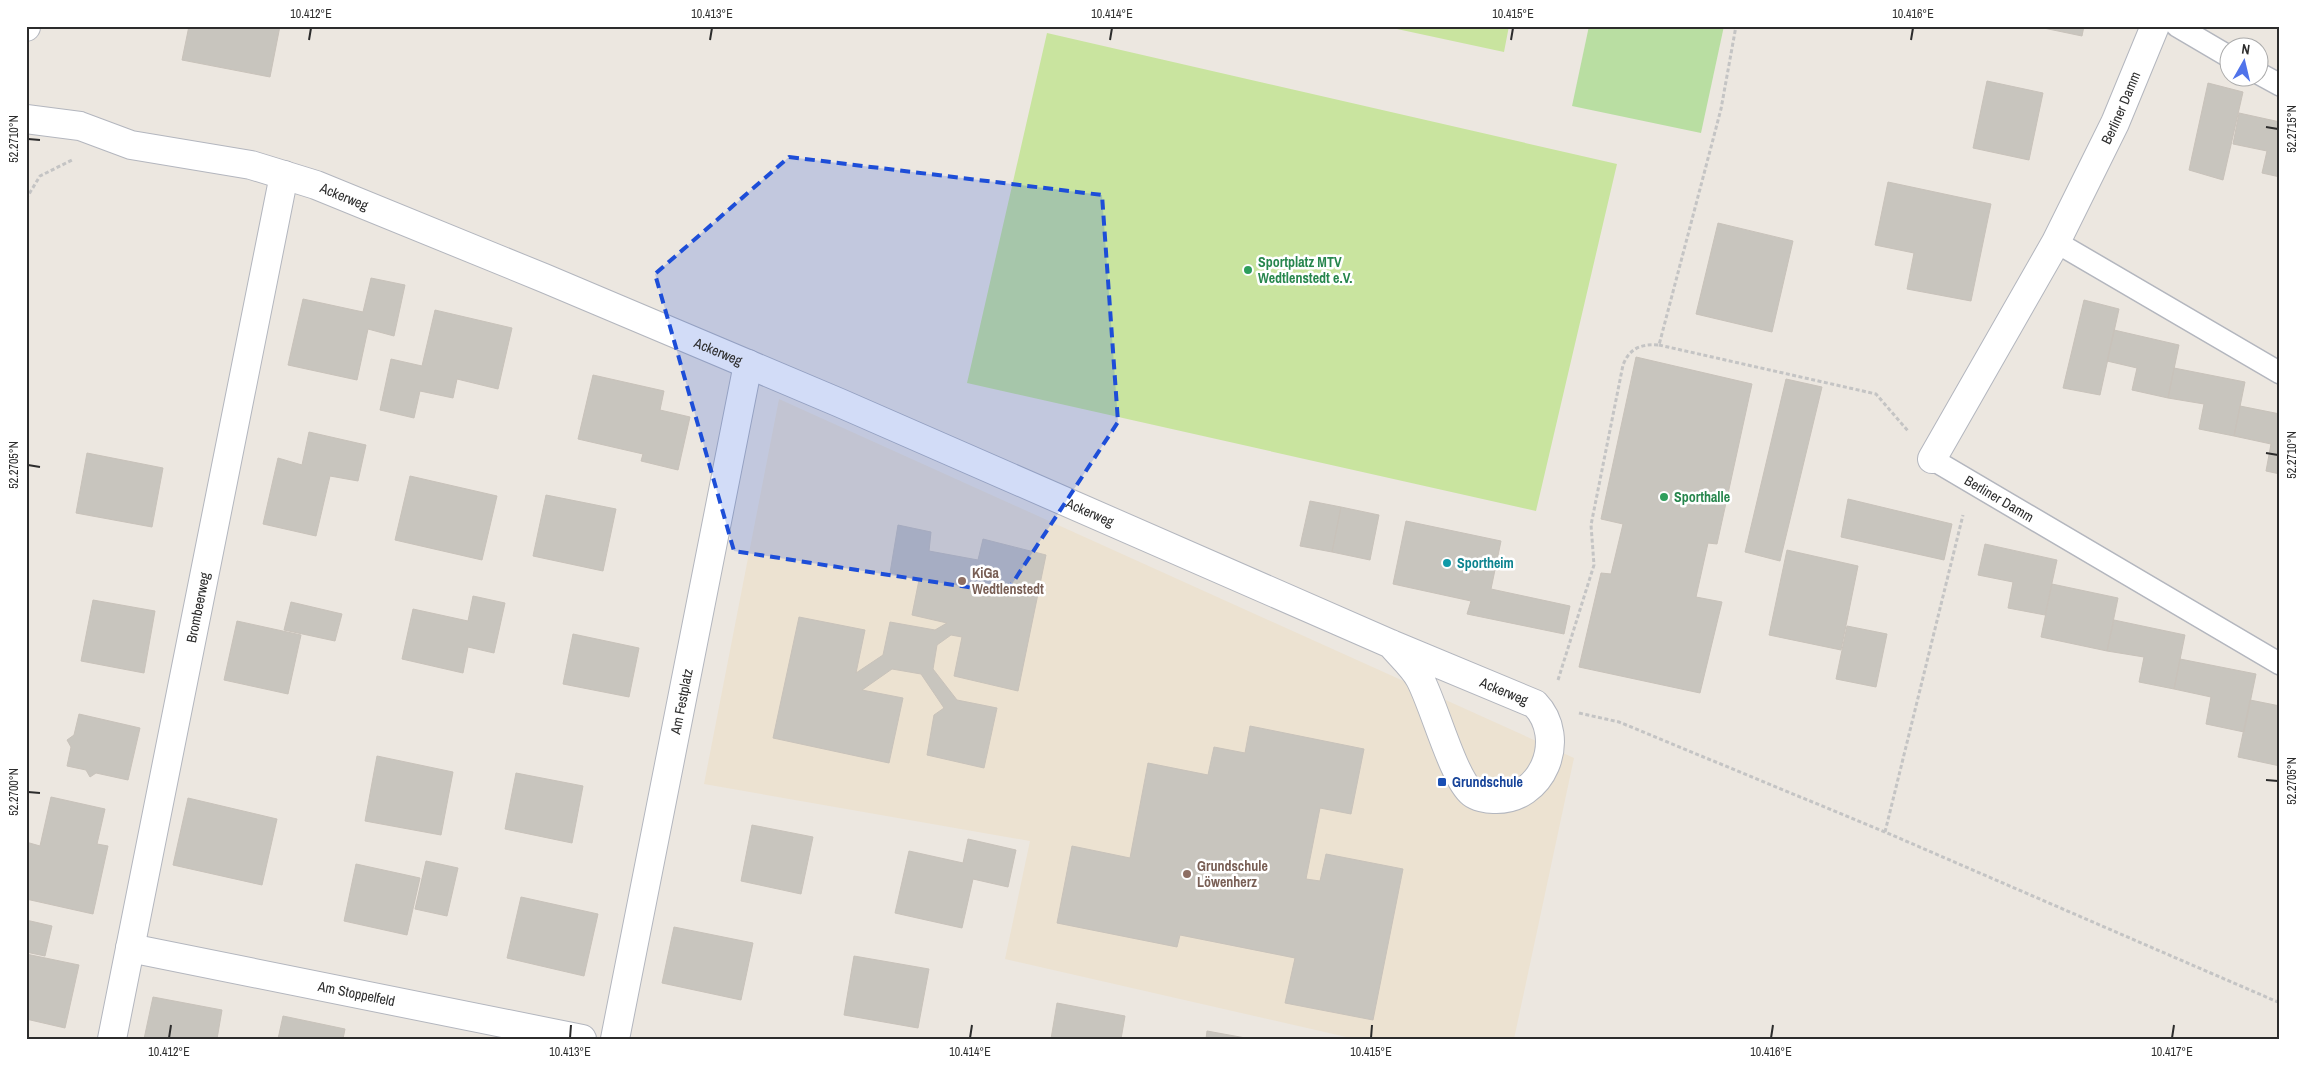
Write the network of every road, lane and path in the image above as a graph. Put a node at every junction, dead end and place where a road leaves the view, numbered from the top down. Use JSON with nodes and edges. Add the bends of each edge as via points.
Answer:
{"nodes":[{"id":1,"x":1736,"y":26,"type":"edge"},
{"id":2,"x":2155,"y":26,"type":"edge"},
{"id":3,"x":2177,"y":26,"type":"edge"},
{"id":4,"x":2218,"y":50,"type":"edge"},
{"id":5,"x":2268,"y":78,"type":"edge"},
{"id":6,"x":2280,"y":85,"type":"edge"},
{"id":7,"x":26,"y":119,"type":"edge"},
{"id":8,"x":80,"y":126,"type":"junction"},
{"id":9,"x":284,"y":175,"type":"junction"},
{"id":10,"x":26,"y":199,"type":"edge"},
{"id":11,"x":2056,"y":242,"type":"junction"},
{"id":12,"x":1660,"y":345,"type":"junction"},
{"id":13,"x":748,"y":364,"type":"junction"},
{"id":14,"x":2280,"y":373,"type":"edge"},
{"id":15,"x":1932,"y":459,"type":"junction"},
{"id":16,"x":1964,"y":513,"type":"dead end"},
{"id":17,"x":1391,"y":644,"type":"junction"},
{"id":18,"x":2280,"y":664,"type":"edge"},
{"id":19,"x":1535,"y":704,"type":"junction"},
{"id":20,"x":1885,"y":832,"type":"junction"},
{"id":21,"x":130,"y":948,"type":"junction"},
{"id":22,"x":2280,"y":1003,"type":"edge"},
{"id":23,"x":112,"y":1039,"type":"edge"},
{"id":24,"x":582,"y":1039,"type":"edge"},
{"id":25,"x":615,"y":1039,"type":"edge"}],
"edges":[{"from":1,"to":12,"type":"path","via":[[1721,109]]},
{"from":2,"to":11,"type":"street","name":"Berliner Damm","via":[[2115,123]]},
{"from":3,"to":4,"type":"lane"},
{"from":5,"to":6,"type":"lane"},
{"from":7,"to":8,"type":"street","name":"Ackerweg"},
{"from":8,"to":9,"type":"street","name":"Ackerweg","via":[[131,145],[251,165]]},
{"from":8,"to":10,"type":"path","via":[[72,161],[40,176]]},
{"from":9,"to":13,"type":"street","name":"Ackerweg","via":[[400,218]]},
{"from":9,"to":21,"type":"street","name":"Brombeerweg"},
{"from":11,"to":14,"type":"lane"},
{"from":11,"to":15,"type":"street","name":"Berliner Damm"},
{"from":12,"to":15,"type":"path","via":[[1876,394]]},
{"from":12,"to":19,"type":"path","via":[[1644,344],[1634,349],[1623,365],[1590,525],[1594,565],[1561,678]]},
{"from":13,"to":17,"type":"street","name":"Ackerweg"},
{"from":13,"to":25,"type":"street","name":"Am Festplatz"},
{"from":15,"to":18,"type":"lane","name":"Berliner Damm"},
{"from":16,"to":20,"type":"path"},
{"from":17,"to":19,"type":"street","name":"Ackerweg"},
{"from":17,"to":19,"type":"street","name":"Ackerweg","via":[[1419,677],[1462,781],[1472,794],[1503,800],[1521,795],[1543,773],[1550,740],[1543,712]]},
{"from":19,"to":20,"type":"path","via":[[1619,722]]},
{"from":20,"to":22,"type":"path"},
{"from":21,"to":23,"type":"street","name":"Brombeerweg"},
{"from":21,"to":24,"type":"street","name":"Am Stoppelfeld"}]}
